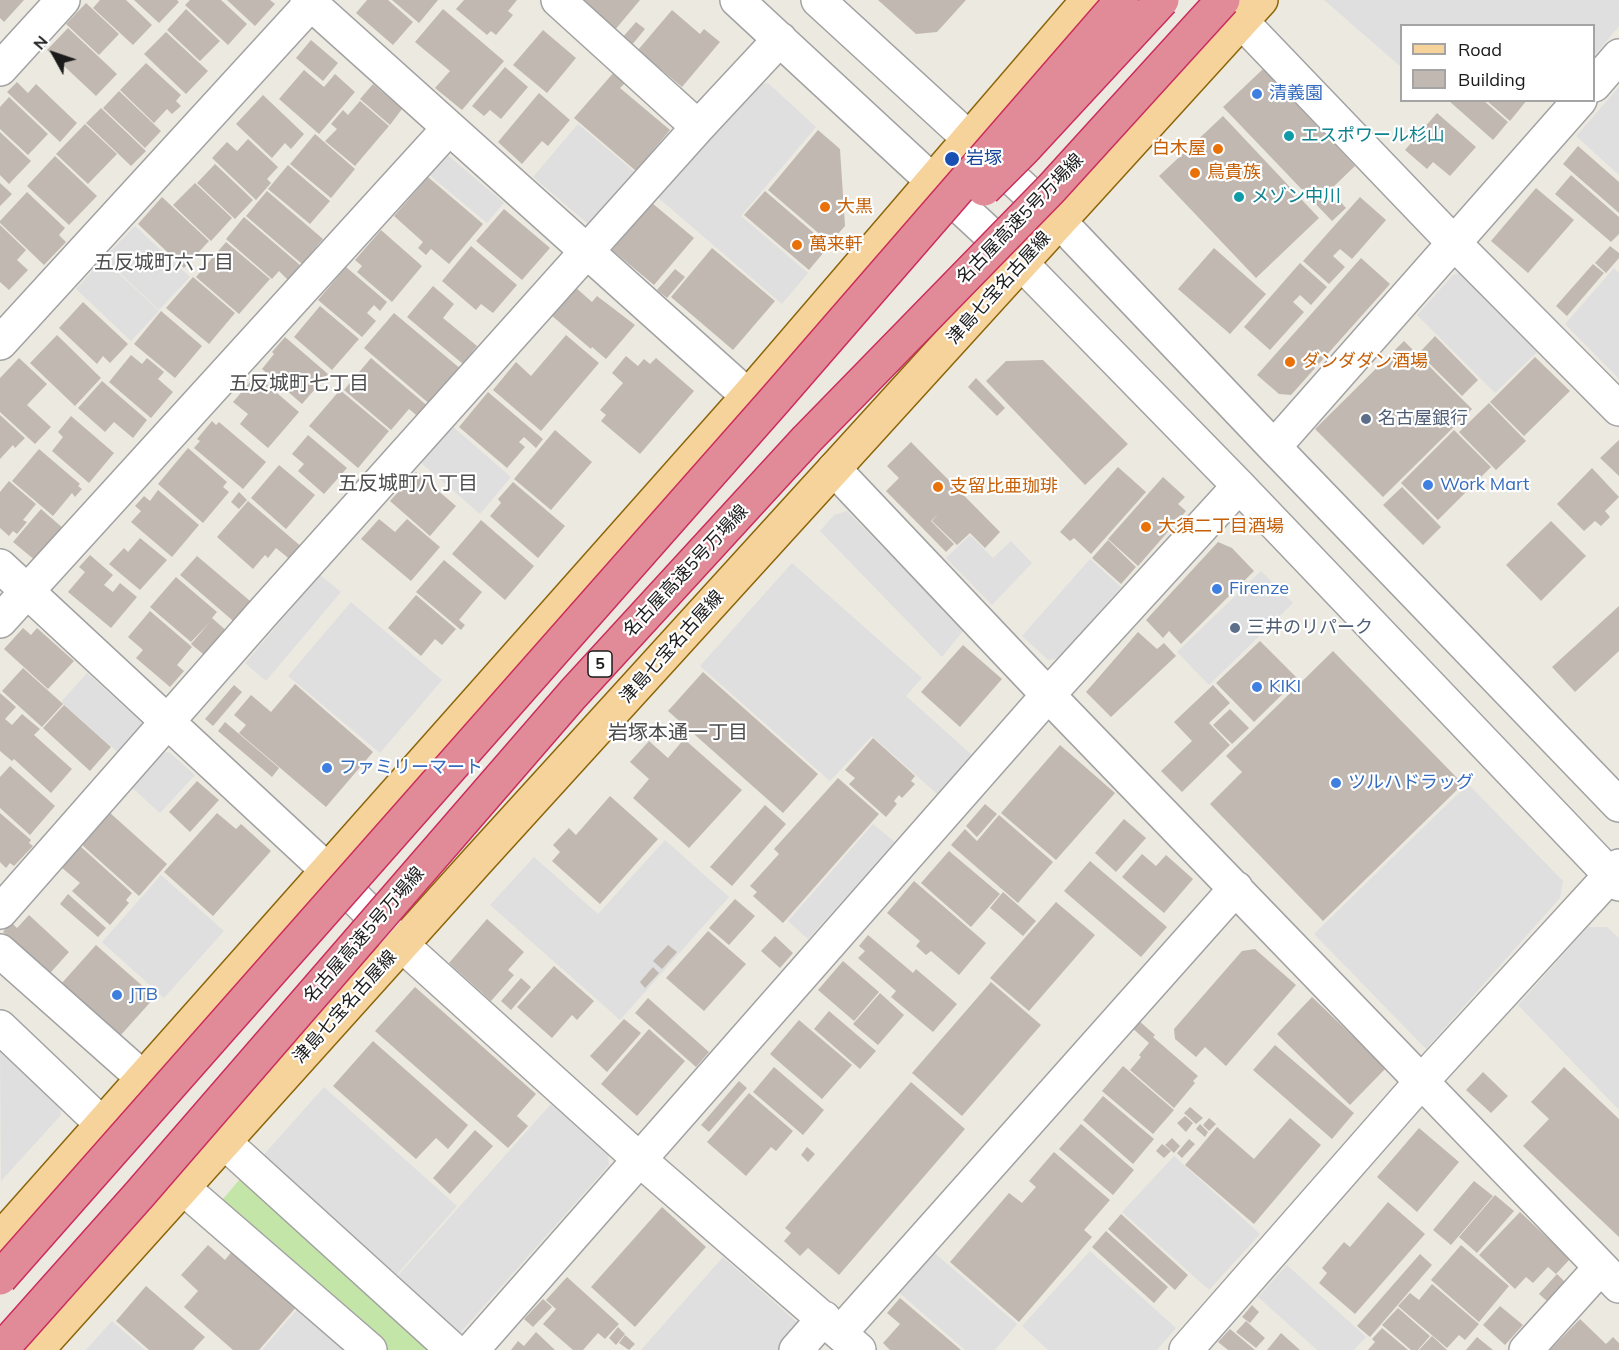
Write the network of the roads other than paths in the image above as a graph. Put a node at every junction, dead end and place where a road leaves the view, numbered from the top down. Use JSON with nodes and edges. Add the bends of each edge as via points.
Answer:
{"nodes":[{"id":1,"x":63,"y":0,"type":"edge"},
{"id":2,"x":558,"y":0,"type":"edge"},
{"id":3,"x":737,"y":0,"type":"edge"},
{"id":4,"x":818,"y":0,"type":"edge"},
{"id":5,"x":1088,"y":0,"type":"edge"},
{"id":6,"x":1122,"y":0,"type":"edge"},
{"id":7,"x":1162,"y":0,"type":"edge"},
{"id":8,"x":310,"y":1,"type":"edge"},
{"id":9,"x":1242,"y":7,"type":"edge"},
{"id":10,"x":780,"y":39,"type":"junction"},
{"id":11,"x":1619,"y":56,"type":"edge"},
{"id":12,"x":0,"y":69,"type":"edge"},
{"id":13,"x":1595,"y":83,"type":"edge"},
{"id":14,"x":1578,"y":102,"type":"edge"},
{"id":15,"x":698,"y":127,"type":"junction"},
{"id":16,"x":449,"y":129,"type":"junction"},
{"id":17,"x":969,"y":139,"type":"junction"},
{"id":18,"x":933,"y":182,"type":"junction"},
{"id":19,"x":1060,"y":222,"type":"junction"},
{"id":20,"x":1453,"y":242,"type":"junction"},
{"id":21,"x":587,"y":252,"type":"junction"},
{"id":22,"x":1022,"y":264,"type":"junction"},
{"id":23,"x":0,"y":344,"type":"edge"},
{"id":24,"x":761,"y":399,"type":"junction"},
{"id":25,"x":1619,"y":409,"type":"edge"},
{"id":26,"x":1274,"y":447,"type":"junction"},
{"id":27,"x":834,"y":469,"type":"junction"},
{"id":28,"x":1239,"y":486,"type":"junction"},
{"id":29,"x":0,"y":566,"type":"edge"},
{"id":30,"x":26,"y":591,"type":"junction"},
{"id":31,"x":0,"y":621,"type":"edge"},
{"id":32,"x":1048,"y":695,"type":"junction"},
{"id":33,"x":167,"y":722,"type":"junction"},
{"id":34,"x":1619,"y":805,"type":"edge"},
{"id":35,"x":327,"y":870,"type":"junction"},
{"id":36,"x":1616,"y":875,"type":"edge"},
{"id":37,"x":1236,"y":888,"type":"junction"},
{"id":38,"x":0,"y":912,"type":"edge"},
{"id":39,"x":402,"y":945,"type":"junction"},
{"id":40,"x":0,"y":951,"type":"edge"},
{"id":41,"x":0,"y":1027,"type":"edge"},
{"id":42,"x":143,"y":1078,"type":"junction"},
{"id":43,"x":1421,"y":1082,"type":"junction"},
{"id":44,"x":102,"y":1124,"type":"junction"},
{"id":45,"x":223,"y":1141,"type":"junction"},
{"id":46,"x":640,"y":1160,"type":"junction"},
{"id":47,"x":183,"y":1187,"type":"junction"},
{"id":48,"x":0,"y":1239,"type":"edge"},
{"id":49,"x":1610,"y":1277,"type":"edge"},
{"id":50,"x":0,"y":1278,"type":"edge"},
{"id":51,"x":841,"y":1334,"type":"edge"},
{"id":52,"x":2,"y":1350,"type":"edge"},
{"id":53,"x":37,"y":1350,"type":"edge"},
{"id":54,"x":370,"y":1350,"type":"edge"},
{"id":55,"x":453,"y":1350,"type":"edge"},
{"id":56,"x":472,"y":1350,"type":"edge"},
{"id":57,"x":796,"y":1350,"type":"edge"},
{"id":58,"x":1186,"y":1350,"type":"edge"},
{"id":59,"x":1526,"y":1350,"type":"edge"}],
"edges":[{"from":1,"to":12,"type":"street"},
{"from":2,"to":15,"type":"street"},
{"from":3,"to":10,"type":"street"},
{"from":4,"to":17,"type":"street"},
{"from":5,"to":17,"type":"main road"},
{"from":6,"to":24,"type":"highway","number":"5","bridge":true},
{"from":7,"to":24,"type":"highway","bridge":true,"via":[[1024,149]]},
{"from":8,"to":16,"type":"street"},
{"from":8,"to":23,"type":"street"},
{"from":9,"to":19,"type":"main road","name":"津島七宝名古屋線"},
{"from":9,"to":20,"type":"street"},
{"from":9,"to":52,"type":"highway","name":"名古屋高速5号万場線","number":"5","bridge":true,"via":[[1051,189],[807,439],[573,694]]},
{"from":10,"to":15,"type":"street"},
{"from":10,"to":18,"type":"street"},
{"from":11,"to":13,"type":"street"},
{"from":14,"to":20,"type":"street"},
{"from":15,"to":21,"type":"street"},
{"from":16,"to":21,"type":"street"},
{"from":16,"to":30,"type":"street"},
{"from":17,"to":18,"type":"main road"},
{"from":17,"to":19,"type":"street"},
{"from":18,"to":22,"type":"street"},
{"from":18,"to":24,"type":"main road"},
{"from":19,"to":22,"type":"main road","name":"津島七宝名古屋線"},
{"from":19,"to":26,"type":"street"},
{"from":20,"to":25,"type":"street"},
{"from":20,"to":26,"type":"street"},
{"from":21,"to":24,"type":"street"},
{"from":21,"to":33,"type":"street"},
{"from":22,"to":27,"type":"main road","name":"津島七宝名古屋線"},
{"from":22,"to":28,"type":"street"},
{"from":24,"to":35,"type":"main road"},
{"from":24,"to":50,"type":"highway","number":"5","bridge":true},
{"from":26,"to":34,"type":"street"},
{"from":27,"to":32,"type":"street"},
{"from":27,"to":39,"type":"main road","name":"津島七宝名古屋線"},
{"from":28,"to":32,"type":"street"},
{"from":28,"to":36,"type":"street"},
{"from":29,"to":30,"type":"street"},
{"from":30,"to":31,"type":"street"},
{"from":30,"to":33,"type":"street"},
{"from":32,"to":37,"type":"street"},
{"from":32,"to":46,"type":"street"},
{"from":33,"to":35,"type":"street"},
{"from":33,"to":38,"type":"street"},
{"from":35,"to":39,"type":"street"},
{"from":35,"to":42,"type":"main road"},
{"from":36,"to":43,"type":"street"},
{"from":37,"to":43,"type":"street"},
{"from":37,"to":51,"type":"street"},
{"from":39,"to":45,"type":"main road","name":"津島七宝名古屋線"},
{"from":39,"to":46,"type":"street"},
{"from":40,"to":42,"type":"street"},
{"from":41,"to":44,"type":"street"},
{"from":42,"to":44,"type":"main road"},
{"from":43,"to":49,"type":"street"},
{"from":43,"to":58,"type":"street"},
{"from":44,"to":48,"type":"main road"},
{"from":45,"to":47,"type":"main road","name":"津島七宝名古屋線"},
{"from":45,"to":55,"type":"street"},
{"from":46,"to":51,"type":"street"},
{"from":46,"to":56,"type":"street"},
{"from":47,"to":53,"type":"main road","name":"津島七宝名古屋線"},
{"from":47,"to":54,"type":"street"},
{"from":49,"to":59,"type":"street"},
{"from":51,"to":57,"type":"street"}]}
